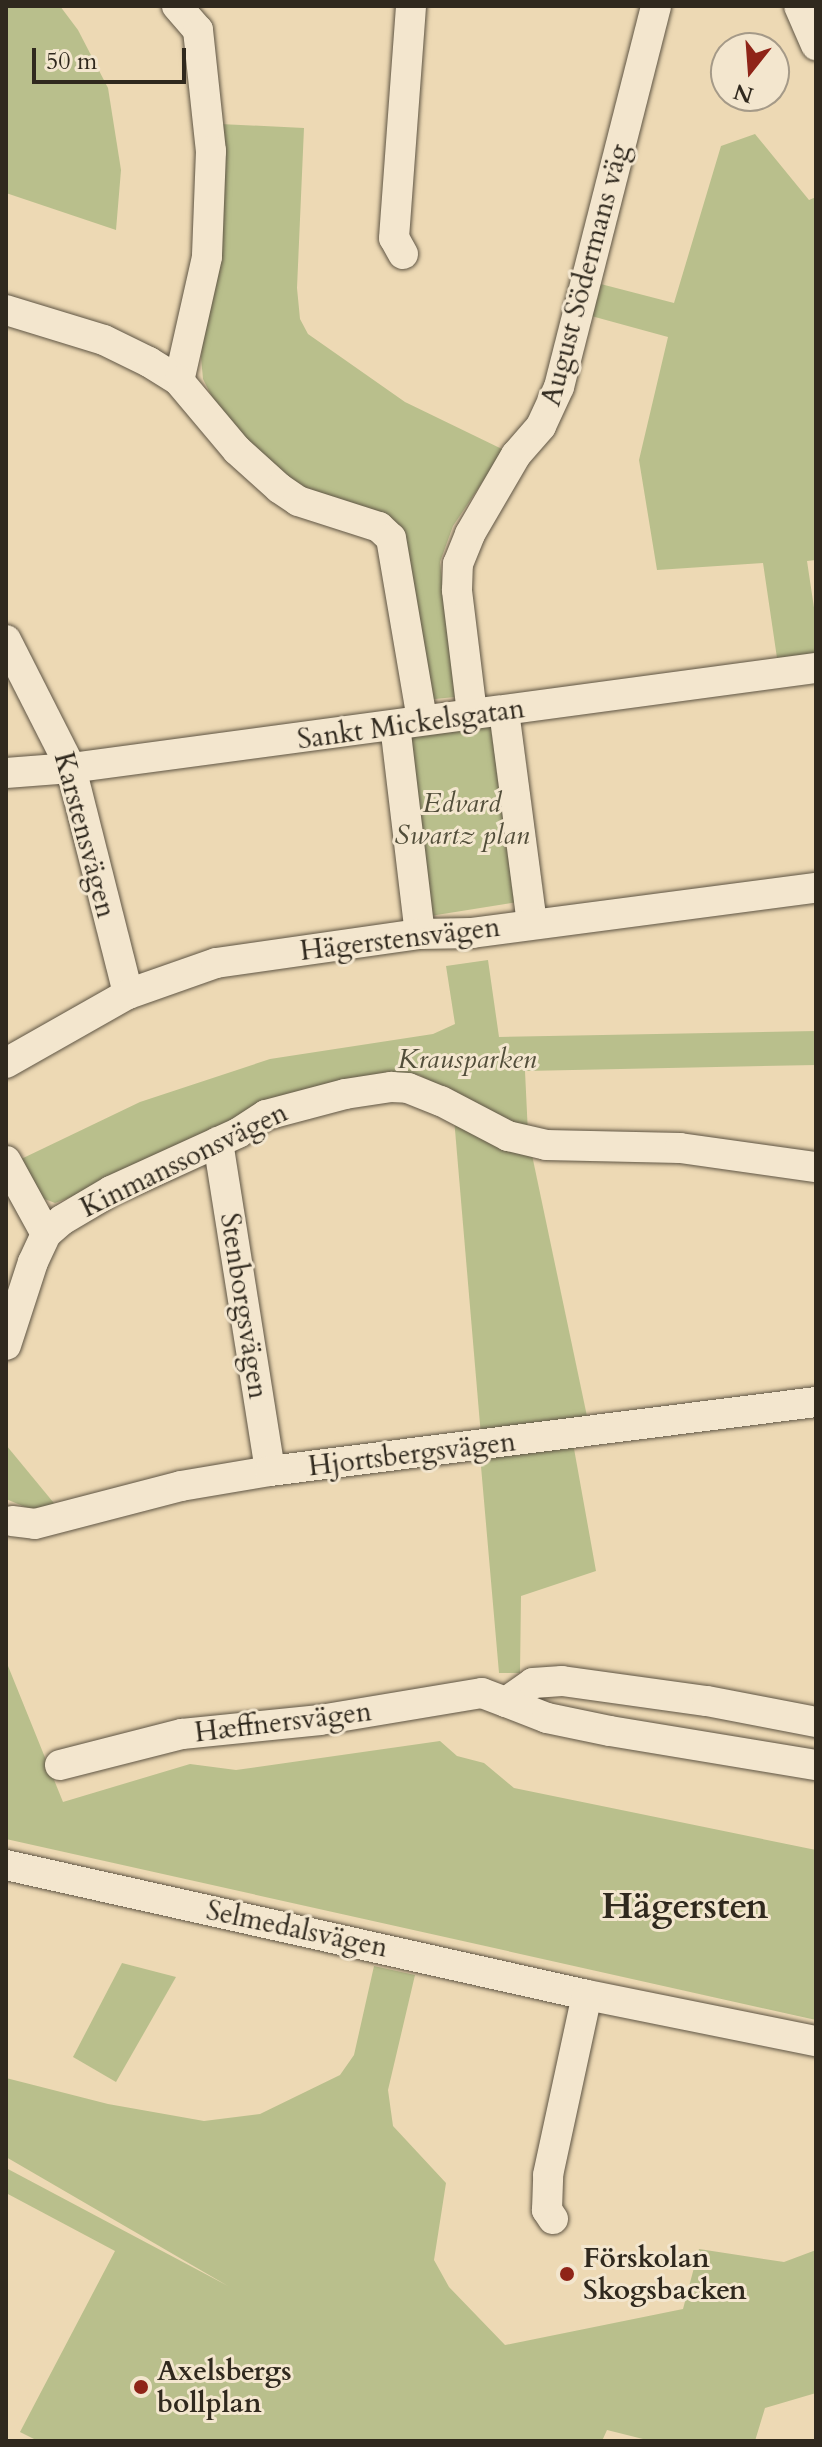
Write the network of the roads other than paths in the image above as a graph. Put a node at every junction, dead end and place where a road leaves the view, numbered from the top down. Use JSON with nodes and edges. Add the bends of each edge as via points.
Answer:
{"nodes":[{"id":1,"x":177,"y":6,"type":"edge"},
{"id":2,"x":411,"y":6,"type":"edge"},
{"id":3,"x":656,"y":6,"type":"edge"},
{"id":4,"x":799,"y":6,"type":"edge"},
{"id":5,"x":199,"y":18,"type":"edge"},
{"id":6,"x":816,"y":45,"type":"edge"},
{"id":7,"x":403,"y":254,"type":"dead end"},
{"id":8,"x":6,"y":310,"type":"edge"},
{"id":9,"x":179,"y":381,"type":"junction"},
{"id":10,"x":6,"y":640,"type":"edge"},
{"id":11,"x":816,"y":668,"type":"edge"},
{"id":12,"x":504,"y":711,"type":"junction"},
{"id":13,"x":472,"y":713,"type":"junction"},
{"id":14,"x":409,"y":722,"type":"junction"},
{"id":15,"x":71,"y":768,"type":"junction"},
{"id":16,"x":6,"y":773,"type":"edge"},
{"id":17,"x":816,"y":888,"type":"edge"},
{"id":18,"x":532,"y":923,"type":"junction"},
{"id":19,"x":420,"y":934,"type":"junction"},
{"id":20,"x":128,"y":994,"type":"junction"},
{"id":21,"x":6,"y":1063,"type":"edge"},
{"id":22,"x":218,"y":1142,"type":"junction"},
{"id":23,"x":6,"y":1161,"type":"edge"},
{"id":24,"x":816,"y":1167,"type":"edge"},
{"id":25,"x":46,"y":1234,"type":"junction"},
{"id":26,"x":6,"y":1345,"type":"edge"},
{"id":27,"x":816,"y":1402,"type":"edge"},
{"id":28,"x":270,"y":1471,"type":"junction"},
{"id":29,"x":12,"y":1521,"type":"dead end"},
{"id":30,"x":506,"y":1702,"type":"junction"},
{"id":31,"x":816,"y":1722,"type":"edge"},
{"id":32,"x":60,"y":1765,"type":"dead end"},
{"id":33,"x":816,"y":1765,"type":"edge"},
{"id":34,"x":6,"y":1865,"type":"edge"},
{"id":35,"x":587,"y":1995,"type":"junction"},
{"id":36,"x":816,"y":2041,"type":"edge"},
{"id":37,"x":553,"y":2219,"type":"dead end"}],
"edges":[{"from":1,"to":5,"type":"street"},
{"from":2,"to":7,"type":"street","via":[[394,238]]},
{"from":3,"to":13,"type":"street","name":"August Södermans väg","via":[[559,387],[541,426],[516,455],[470,534],[458,564]]},
{"from":4,"to":6,"type":"street"},
{"from":5,"to":9,"type":"street","via":[[211,128],[209,232]]},
{"from":8,"to":9,"type":"street","via":[[104,340]]},
{"from":9,"to":14,"type":"street","via":[[237,450],[279,488],[298,501],[379,527],[391,538]]},
{"from":10,"to":15,"type":"street","name":"Karstensvägen"},
{"from":11,"to":12,"type":"street","name":"Sankt Mickelsgatan"},
{"from":12,"to":13,"type":"street","name":"Sankt Mickelsgatan"},
{"from":12,"to":18,"type":"street"},
{"from":13,"to":14,"type":"street","name":"Sankt Mickelsgatan"},
{"from":14,"to":15,"type":"street","name":"Sankt Mickelsgatan"},
{"from":14,"to":19,"type":"street"},
{"from":15,"to":16,"type":"street","name":"Sankt Mickelsgatan"},
{"from":15,"to":20,"type":"street","name":"Karstensvägen"},
{"from":17,"to":18,"type":"street","name":"Hägerstensvägen"},
{"from":18,"to":19,"type":"street","name":"Hägerstensvägen","via":[[472,933]]},
{"from":19,"to":20,"type":"street","name":"Hägerstensvägen","via":[[216,963]]},
{"from":20,"to":21,"type":"street","name":"Hägerstensvägen"},
{"from":22,"to":24,"type":"street","name":"Kinmanssonsvägen","via":[[279,1109],[391,1087],[424,1093],[522,1142],[680,1148]]},
{"from":22,"to":25,"type":"street","name":"Kinmanssonsvägen","via":[[111,1191]]},
{"from":22,"to":28,"type":"street","name":"Stenborgsvägen"},
{"from":23,"to":25,"type":"street"},
{"from":25,"to":26,"type":"street"},
{"from":27,"to":28,"type":"street","name":"Hjortsbergsvägen"},
{"from":28,"to":29,"type":"street","name":"Hjortsbergsvägen","via":[[181,1486],[35,1524]]},
{"from":30,"to":31,"type":"street","via":[[533,1683],[586,1682]]},
{"from":30,"to":32,"type":"street","name":"Hæffnersvägen","via":[[482,1693],[320,1720],[182,1734]]},
{"from":30,"to":33,"type":"street","name":"Hæffnersvägen","via":[[547,1718]]},
{"from":34,"to":35,"type":"street","name":"Selmedalsvägen"},
{"from":35,"to":36,"type":"street","name":"Selmedalsvägen"},
{"from":35,"to":37,"type":"street","via":[[548,2175],[547,2210]]}]}
